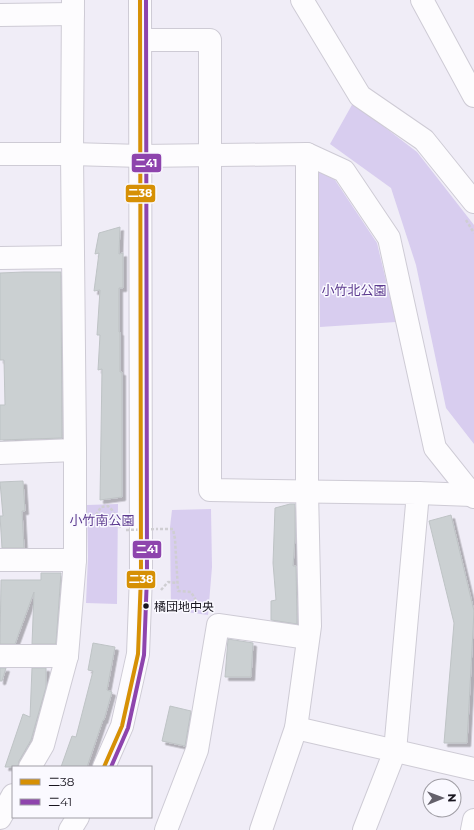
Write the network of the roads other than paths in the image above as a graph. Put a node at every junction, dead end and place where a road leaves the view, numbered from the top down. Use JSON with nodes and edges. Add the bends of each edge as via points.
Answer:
{"nodes":[{"id":1,"x":140,"y":0,"type":"edge"},
{"id":2,"x":302,"y":0,"type":"edge"},
{"id":3,"x":422,"y":0,"type":"edge"},
{"id":4,"x":73,"y":7,"type":"edge"},
{"id":5,"x":0,"y":15,"type":"edge"},
{"id":6,"x":140,"y":40,"type":"junction"},
{"id":7,"x":474,"y":96,"type":"edge"},
{"id":8,"x":0,"y":154,"type":"edge"},
{"id":9,"x":72,"y":154,"type":"junction"},
{"id":10,"x":211,"y":154,"type":"junction"},
{"id":11,"x":307,"y":154,"type":"junction"},
{"id":12,"x":141,"y":156,"type":"junction"},
{"id":13,"x":474,"y":202,"type":"edge"},
{"id":14,"x":73,"y":257,"type":"junction"},
{"id":15,"x":0,"y":258,"type":"edge"},
{"id":16,"x":75,"y":450,"type":"junction"},
{"id":17,"x":0,"y":453,"type":"edge"},
{"id":18,"x":307,"y":491,"type":"junction"},
{"id":19,"x":418,"y":493,"type":"junction"},
{"id":20,"x":473,"y":496,"type":"edge"},
{"id":21,"x":0,"y":560,"type":"edge"},
{"id":22,"x":75,"y":560,"type":"junction"},
{"id":23,"x":308,"y":638,"type":"junction"},
{"id":24,"x":0,"y":656,"type":"edge"},
{"id":25,"x":67,"y":656,"type":"junction"},
{"id":26,"x":296,"y":728,"type":"junction"},
{"id":27,"x":395,"y":751,"type":"junction"},
{"id":28,"x":31,"y":766,"type":"edge"},
{"id":29,"x":104,"y":766,"type":"edge"},
{"id":30,"x":474,"y":769,"type":"edge"},
{"id":31,"x":12,"y":797,"type":"edge"},
{"id":32,"x":0,"y":818,"type":"edge"},
{"id":33,"x":77,"y":818,"type":"edge"},
{"id":34,"x":474,"y":820,"type":"edge"},
{"id":35,"x":70,"y":830,"type":"edge"},
{"id":36,"x":166,"y":830,"type":"edge"},
{"id":37,"x":261,"y":830,"type":"edge"},
{"id":38,"x":364,"y":830,"type":"edge"},
{"id":39,"x":472,"y":830,"type":"edge"}],
"edges":[{"from":1,"to":6,"type":"street"},
{"from":2,"to":13,"type":"street","via":[[360,96],[424,140]]},
{"from":3,"to":7,"type":"street"},
{"from":4,"to":5,"type":"street"},
{"from":4,"to":9,"type":"street"},
{"from":6,"to":10,"type":"street","via":[[210,40]]},
{"from":6,"to":12,"type":"street"},
{"from":8,"to":9,"type":"street"},
{"from":9,"to":12,"type":"street"},
{"from":9,"to":14,"type":"street"},
{"from":10,"to":11,"type":"street"},
{"from":10,"to":12,"type":"street"},
{"from":10,"to":18,"type":"street","via":[[210,490]]},
{"from":11,"to":18,"type":"street"},
{"from":11,"to":20,"type":"street","via":[[344,171],[388,238],[435,448]]},
{"from":12,"to":29,"type":"street","via":[[142,576],[138,654],[122,726]]},
{"from":14,"to":15,"type":"street"},
{"from":14,"to":16,"type":"street"},
{"from":16,"to":17,"type":"street"},
{"from":16,"to":22,"type":"street"},
{"from":18,"to":19,"type":"street"},
{"from":18,"to":23,"type":"street","via":[[310,626]]},
{"from":19,"to":20,"type":"street"},
{"from":19,"to":27,"type":"street"},
{"from":21,"to":22,"type":"street"},
{"from":22,"to":25,"type":"street"},
{"from":23,"to":26,"type":"street"},
{"from":23,"to":36,"type":"street","via":[[219,625],[197,750]]},
{"from":24,"to":25,"type":"street"},
{"from":25,"to":28,"type":"street","via":[[43,745]]},
{"from":26,"to":27,"type":"street"},
{"from":26,"to":37,"type":"street"},
{"from":27,"to":30,"type":"street"},
{"from":27,"to":38,"type":"street"},
{"from":31,"to":32,"type":"street"},
{"from":33,"to":35,"type":"street"},
{"from":34,"to":39,"type":"street"}]}
